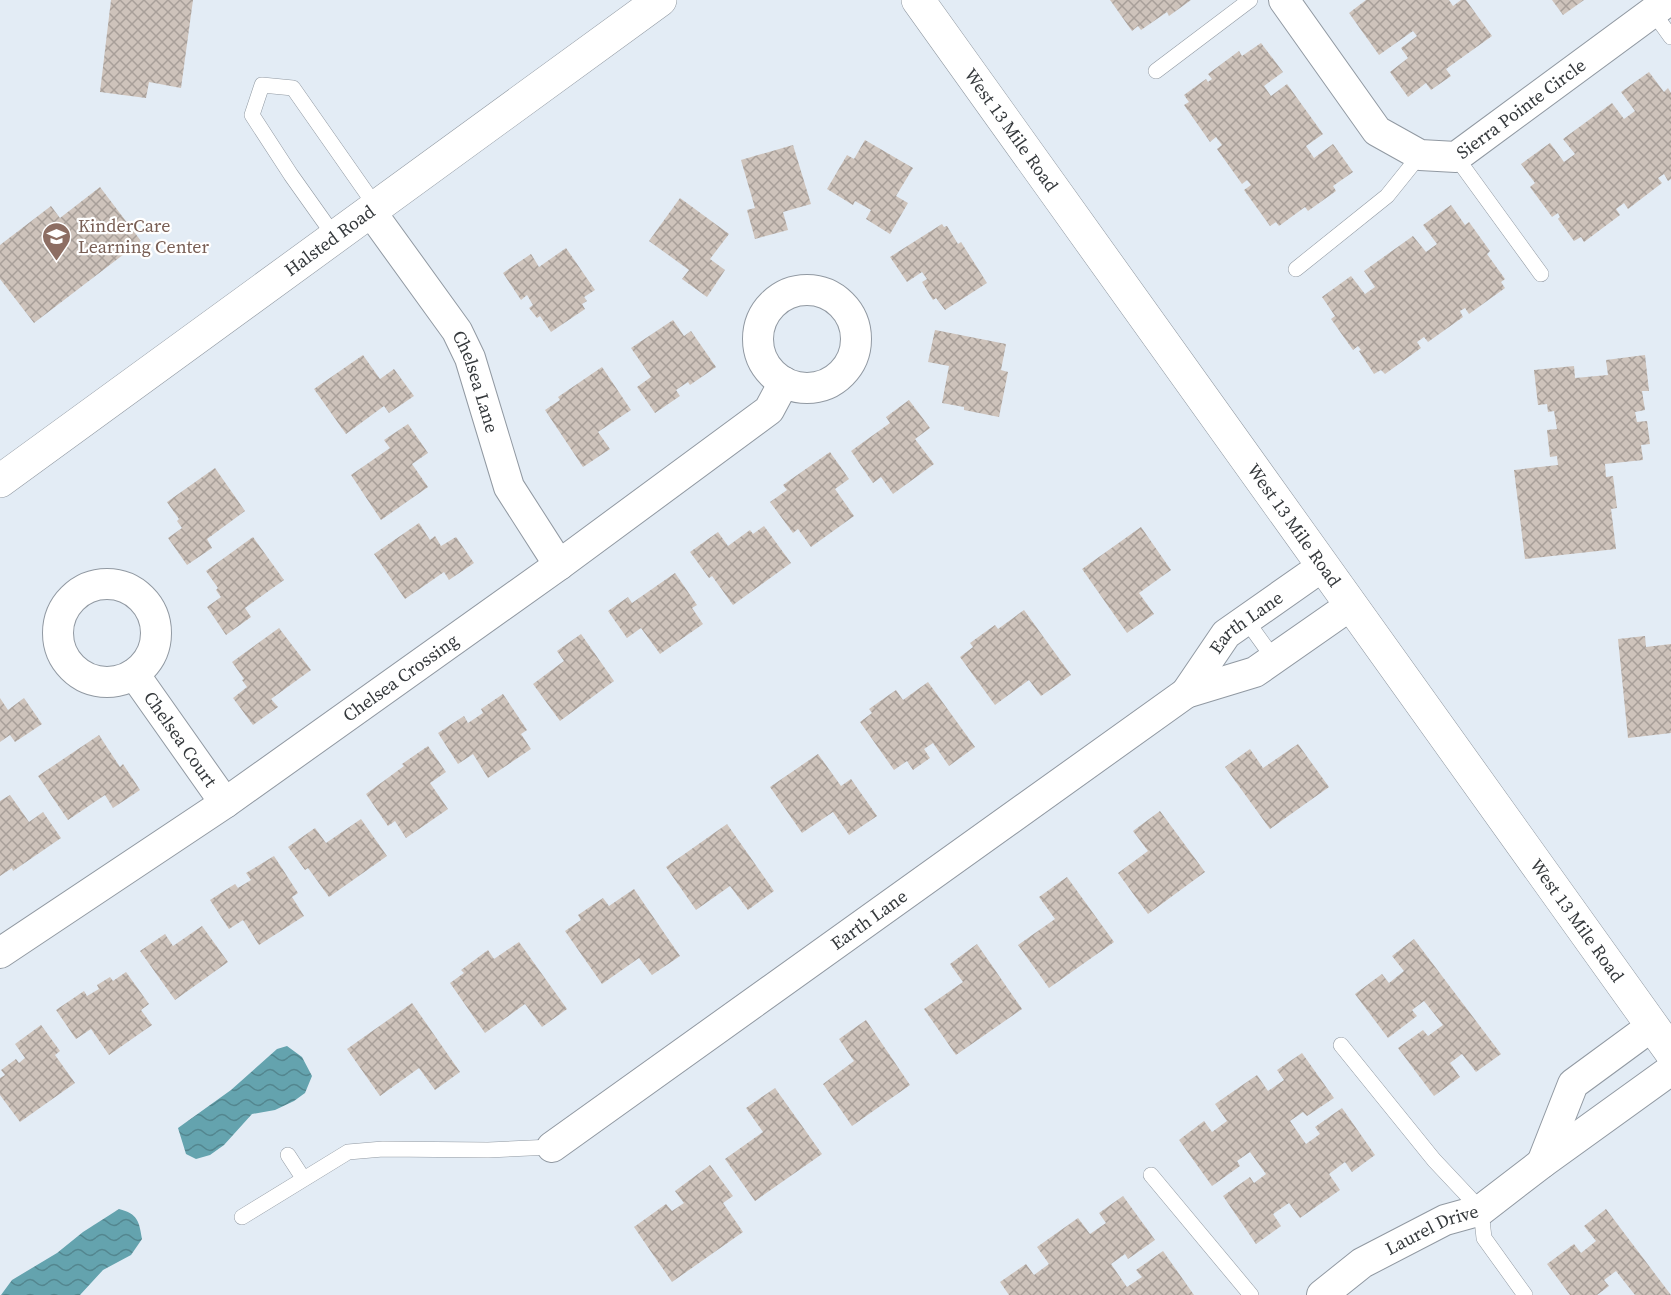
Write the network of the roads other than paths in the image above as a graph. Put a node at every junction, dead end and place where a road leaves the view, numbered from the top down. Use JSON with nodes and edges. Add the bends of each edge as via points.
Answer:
{"nodes":[{"id":1,"x":660,"y":0,"type":"edge"},
{"id":2,"x":918,"y":0,"type":"edge"},
{"id":3,"x":1250,"y":0,"type":"edge"},
{"id":4,"x":1284,"y":0,"type":"edge"},
{"id":5,"x":1661,"y":6,"type":"edge"},
{"id":6,"x":1671,"y":37,"type":"edge"},
{"id":7,"x":1156,"y":71,"type":"dead end"},
{"id":8,"x":1420,"y":155,"type":"junction"},
{"id":9,"x":1456,"y":157,"type":"junction"},
{"id":10,"x":374,"y":210,"type":"junction"},
{"id":11,"x":335,"y":237,"type":"junction"},
{"id":12,"x":1296,"y":268,"type":"dead end"},
{"id":13,"x":1541,"y":274,"type":"dead end"},
{"id":14,"x":784,"y":382,"type":"dead end"},
{"id":15,"x":0,"y":481,"type":"edge"},
{"id":16,"x":559,"y":565,"type":"junction"},
{"id":17,"x":1323,"y":566,"type":"junction"},
{"id":18,"x":1351,"y":605,"type":"junction"},
{"id":19,"x":1246,"y":620,"type":"junction"},
{"id":20,"x":1274,"y":659,"type":"junction"},
{"id":21,"x":134,"y":674,"type":"dead end"},
{"id":22,"x":1186,"y":693,"type":"junction"},
{"id":23,"x":225,"y":803,"type":"junction"},
{"id":24,"x":0,"y":953,"type":"edge"},
{"id":25,"x":1661,"y":1039,"type":"edge"},
{"id":26,"x":1341,"y":1045,"type":"dead end"},
{"id":27,"x":1671,"y":1070,"type":"edge"},
{"id":28,"x":552,"y":1147,"type":"joint"},
{"id":29,"x":288,"y":1155,"type":"dead end"},
{"id":30,"x":1542,"y":1163,"type":"junction"},
{"id":31,"x":1151,"y":1175,"type":"dead end"},
{"id":32,"x":303,"y":1178,"type":"junction"},
{"id":33,"x":1481,"y":1210,"type":"junction"},
{"id":34,"x":242,"y":1217,"type":"dead end"},
{"id":35,"x":1251,"y":1295,"type":"edge"},
{"id":36,"x":1322,"y":1295,"type":"edge"},
{"id":37,"x":1525,"y":1295,"type":"edge"}],
"edges":[{"from":1,"to":10,"type":"street","name":"Halsted Road"},
{"from":2,"to":17,"type":"street","name":"West 13 Mile Road"},
{"from":3,"to":7,"type":"lane"},
{"from":4,"to":8,"type":"street","name":"Sierra Pointe Circle","via":[[1377,131]]},
{"from":5,"to":6,"type":"lane"},
{"from":5,"to":9,"type":"street","name":"Sierra Pointe Circle"},
{"from":8,"to":9,"type":"street","name":"Sierra Pointe Circle"},
{"from":8,"to":12,"type":"lane","via":[[1387,196]]},
{"from":9,"to":13,"type":"lane"},
{"from":10,"to":11,"type":"street","name":"Halsted Road"},
{"from":10,"to":11,"type":"lane","via":[[293,88],[262,85],[252,115]]},
{"from":10,"to":16,"type":"street","name":"Chelsea Lane","via":[[457,330],[470,358],[509,487]]},
{"from":11,"to":15,"type":"street","name":"Halsted Road"},
{"from":14,"to":16,"type":"street","name":"Chelsea Crossing","via":[[769,410]]},
{"from":16,"to":23,"type":"street","name":"Chelsea Crossing"},
{"from":17,"to":18,"type":"street","name":"West 13 Mile Road"},
{"from":17,"to":19,"type":"street","name":"Earth Lane"},
{"from":18,"to":20,"type":"street","name":"Earth Lane"},
{"from":18,"to":25,"type":"street","name":"West 13 Mile Road"},
{"from":19,"to":20,"type":"lane"},
{"from":19,"to":22,"type":"street","name":"Earth Lane","via":[[1226,634]]},
{"from":20,"to":22,"type":"street","name":"Earth Lane","via":[[1255,672]]},
{"from":21,"to":23,"type":"street","name":"Chelsea Court"},
{"from":22,"to":28,"type":"street","name":"Earth Lane"},
{"from":23,"to":24,"type":"street","name":"Chelsea Crossing"},
{"from":25,"to":30,"type":"street","via":[[1573,1084]]},
{"from":26,"to":33,"type":"lane","via":[[1434,1160]]},
{"from":27,"to":30,"type":"street","name":"Laurel Drive"},
{"from":28,"to":32,"type":"lane","via":[[348,1152]]},
{"from":29,"to":32,"type":"lane"},
{"from":30,"to":33,"type":"street","name":"Laurel Drive"},
{"from":31,"to":35,"type":"lane"},
{"from":32,"to":34,"type":"lane"},
{"from":33,"to":36,"type":"street","name":"Laurel Drive","via":[[1444,1220],[1362,1263]]},
{"from":33,"to":37,"type":"lane","via":[[1484,1238]]}]}
